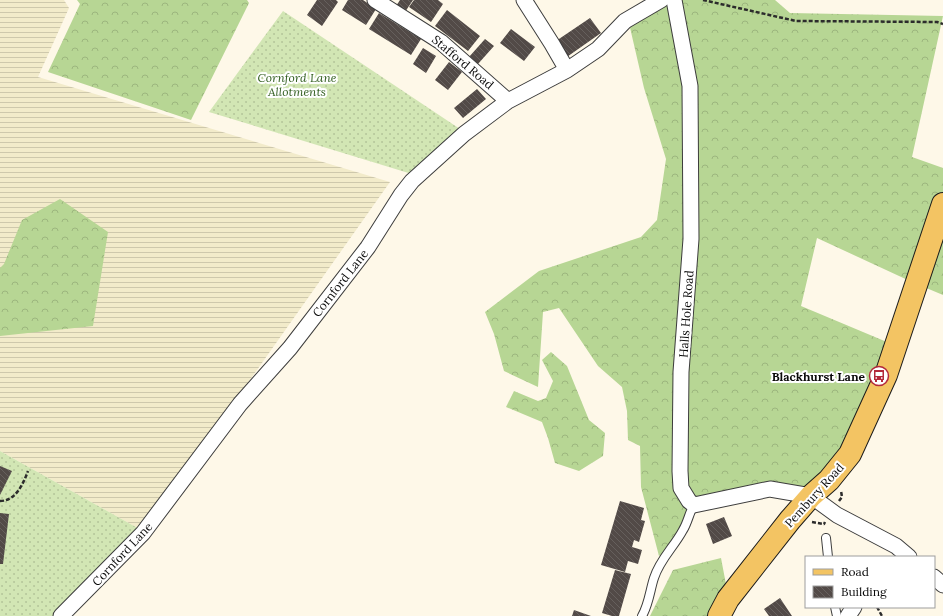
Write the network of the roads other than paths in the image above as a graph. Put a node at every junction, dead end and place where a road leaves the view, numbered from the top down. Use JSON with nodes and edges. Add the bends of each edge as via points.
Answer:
{"nodes":[{"id":1,"x":375,"y":0,"type":"edge"},
{"id":2,"x":524,"y":0,"type":"edge"},
{"id":3,"x":661,"y":0,"type":"edge"},
{"id":4,"x":674,"y":0,"type":"edge"},
{"id":5,"x":567,"y":70,"type":"junction"},
{"id":6,"x":508,"y":101,"type":"junction"},
{"id":7,"x":943,"y":204,"type":"edge"},
{"id":8,"x":811,"y":496,"type":"junction"},
{"id":9,"x":694,"y":504,"type":"junction"},
{"id":10,"x":826,"y":538,"type":"dead end"},
{"id":11,"x":892,"y":551,"type":"edge"},
{"id":12,"x":828,"y":556,"type":"edge"},
{"id":13,"x":906,"y":556,"type":"edge"},
{"id":14,"x":935,"y":578,"type":"edge"},
{"id":15,"x":943,"y":585,"type":"edge"},
{"id":16,"x":61,"y":616,"type":"edge"},
{"id":17,"x":642,"y":616,"type":"edge"},
{"id":18,"x":719,"y":616,"type":"edge"}],
"edges":[{"from":1,"to":6,"type":"street","name":"Stafford Road","via":[[441,42]]},
{"from":2,"to":5,"type":"street"},
{"from":3,"to":5,"type":"street","name":"Cornford Lane","via":[[625,21],[598,49]]},
{"from":4,"to":9,"type":"street","name":"Halls Hole Road","via":[[690,86],[691,239],[681,372],[680,471],[681,488]]},
{"from":5,"to":6,"type":"street","name":"Cornford Lane"},
{"from":6,"to":16,"type":"street","name":"Cornford Lane","via":[[464,134],[412,181],[400,195],[368,247],[290,348],[240,404],[143,533]]},
{"from":7,"to":8,"type":"main road","name":"Pembury Road","via":[[886,375],[850,454],[829,480]]},
{"from":8,"to":9,"type":"street","via":[[770,489]]},
{"from":8,"to":11,"type":"street"},
{"from":8,"to":18,"type":"main road","name":"Pembury Road","via":[[728,599]]},
{"from":9,"to":17,"type":"lane","via":[[684,529],[660,565]]},
{"from":10,"to":12,"type":"lane"},
{"from":11,"to":13,"type":"street"},
{"from":14,"to":15,"type":"street"}]}
